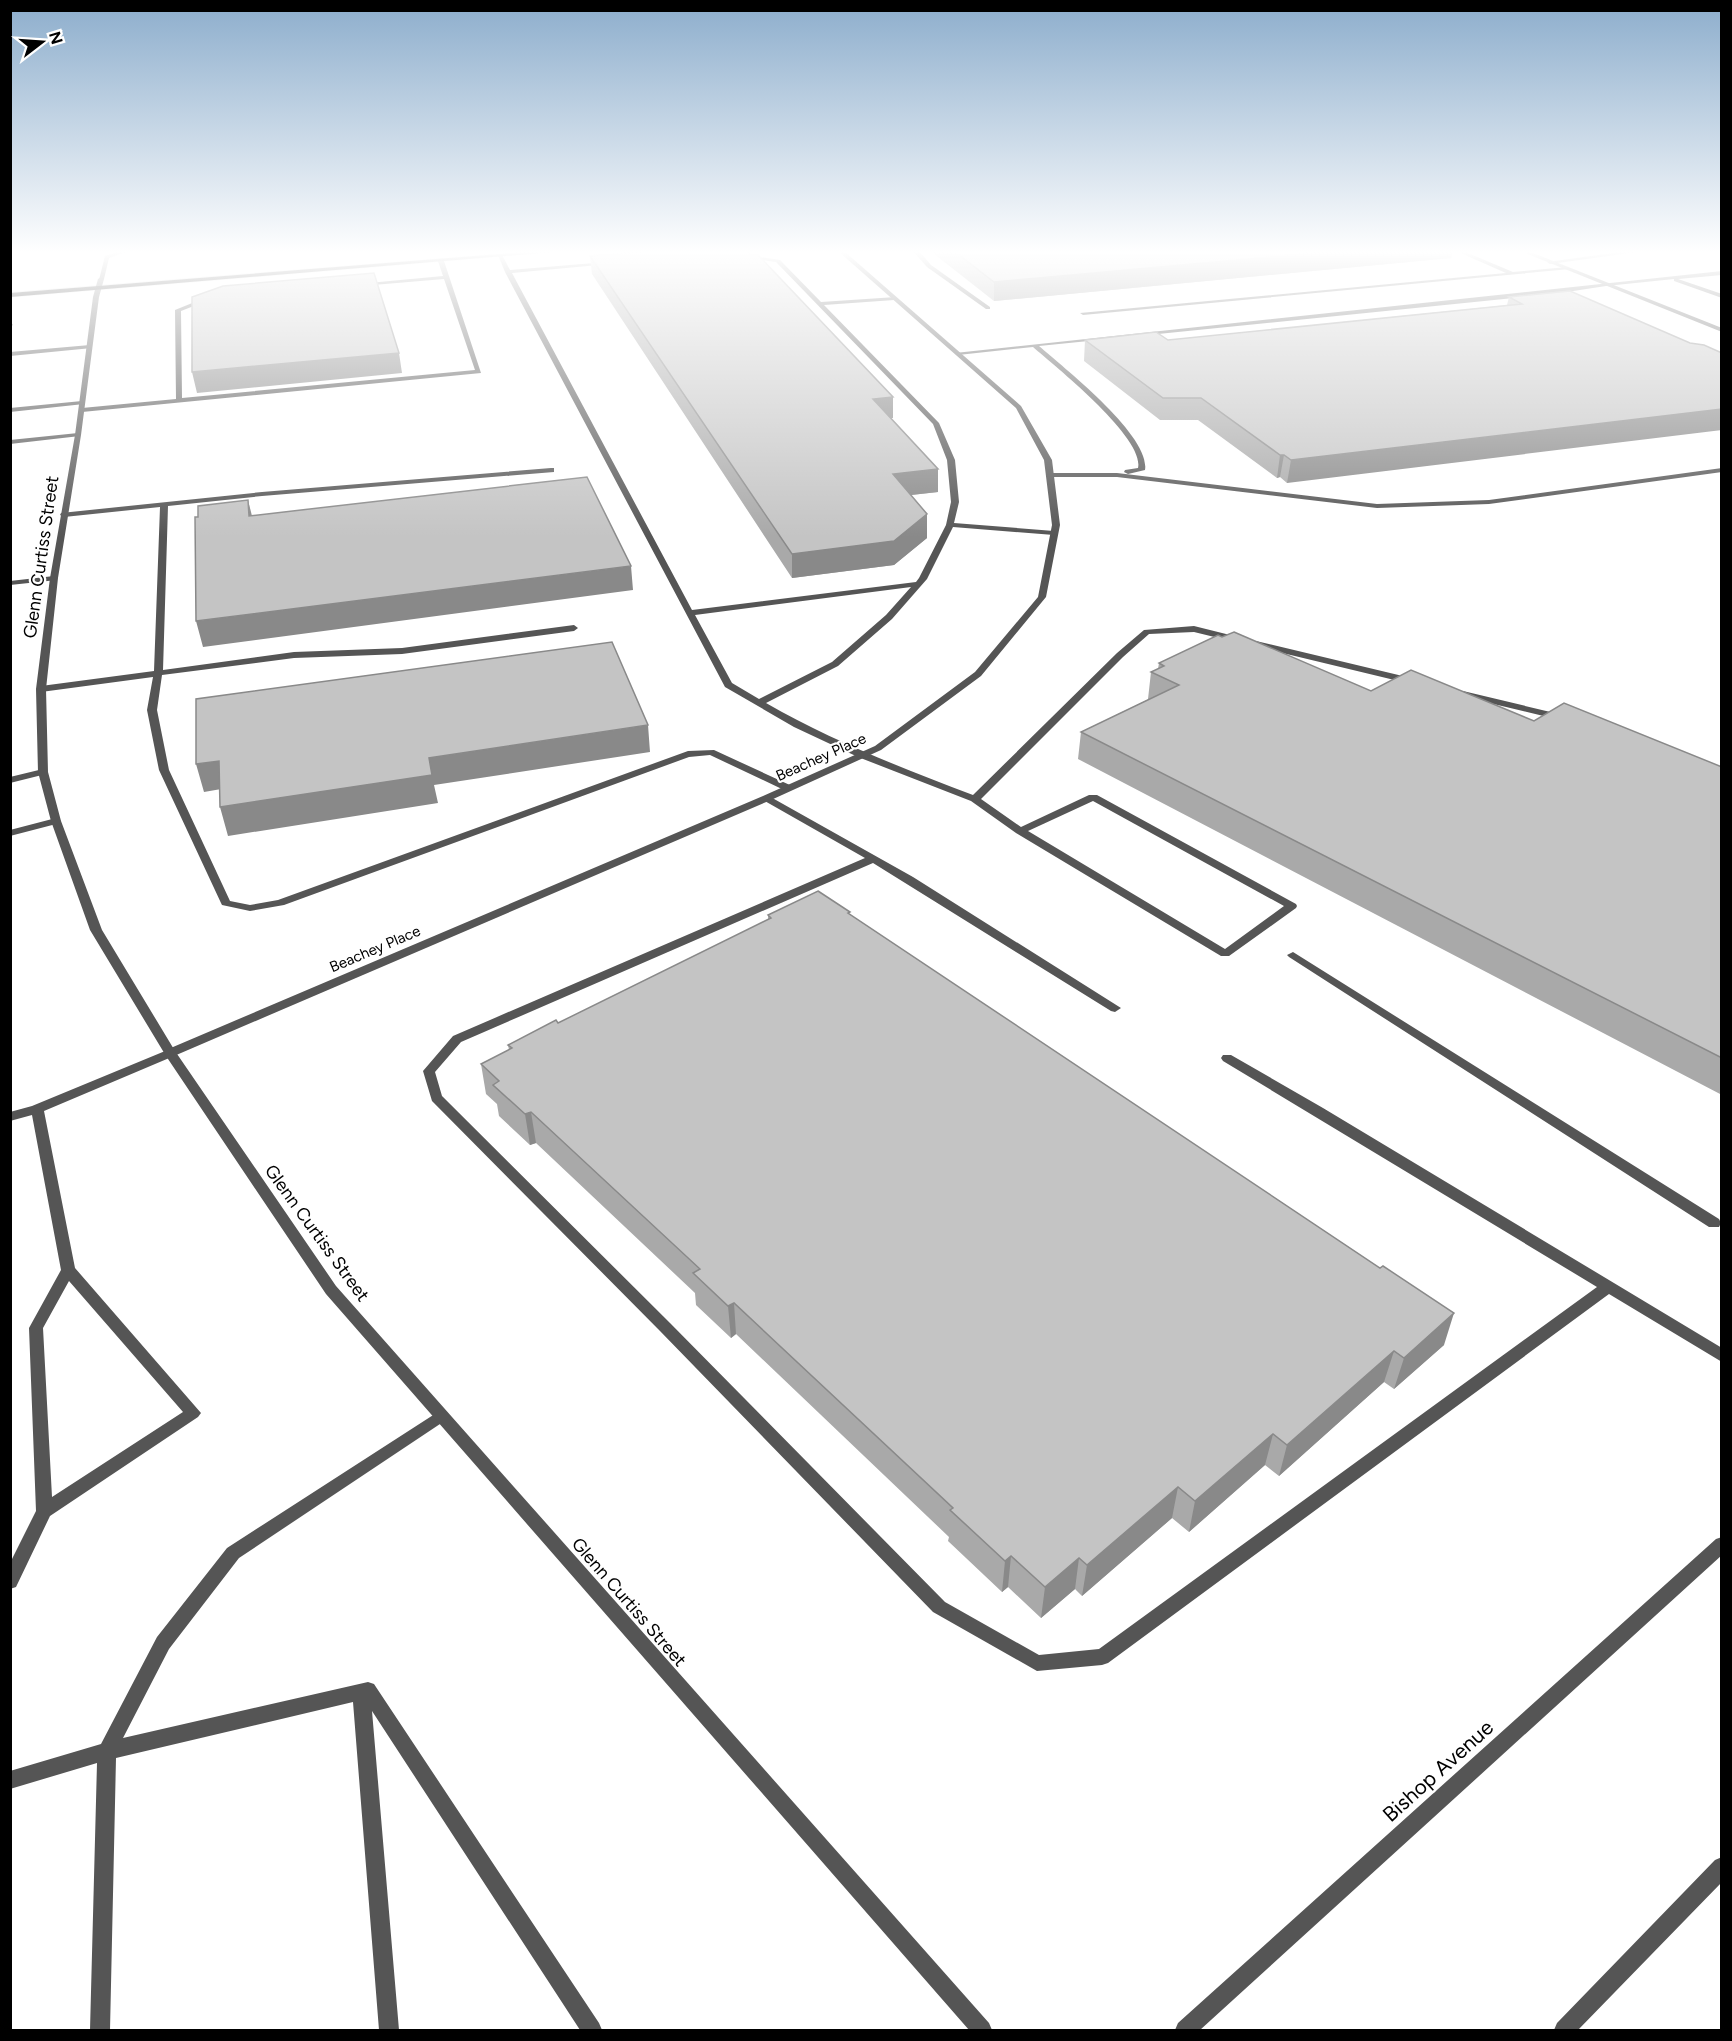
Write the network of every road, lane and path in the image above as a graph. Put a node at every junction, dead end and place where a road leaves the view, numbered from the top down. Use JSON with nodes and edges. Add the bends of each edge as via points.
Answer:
{"nodes":[{"id":1,"x":178,"y":346,"type":"edge"},
{"id":2,"x":469,"y":346,"type":"edge"},
{"id":3,"x":548,"y":346,"type":"edge"},
{"id":4,"x":861,"y":346,"type":"edge"},
{"id":5,"x":950,"y":346,"type":"edge"},
{"id":6,"x":1022,"y":346,"type":"edge"},
{"id":7,"x":1035,"y":346,"type":"edge"},
{"id":8,"x":90,"y":347,"type":"joint"},
{"id":9,"x":958,"y":353,"type":"junction"},
{"id":10,"x":10,"y":354,"type":"edge"},
{"id":11,"x":179,"y":400,"type":"junction"},
{"id":12,"x":82,"y":407,"type":"junction"},
{"id":13,"x":10,"y":410,"type":"edge"},
{"id":14,"x":78,"y":435,"type":"junction"},
{"id":15,"x":10,"y":442,"type":"edge"},
{"id":16,"x":552,"y":470,"type":"dead end"},
{"id":17,"x":1722,"y":470,"type":"edge"},
{"id":18,"x":1050,"y":475,"type":"junction"},
{"id":19,"x":1117,"y":475,"type":"junction"},
{"id":20,"x":164,"y":504,"type":"junction"},
{"id":21,"x":64,"y":515,"type":"junction"},
{"id":22,"x":950,"y":525,"type":"junction"},
{"id":23,"x":1054,"y":533,"type":"junction"},
{"id":24,"x":54,"y":579,"type":"junction"},
{"id":25,"x":10,"y":583,"type":"edge"},
{"id":26,"x":918,"y":584,"type":"junction"},
{"id":27,"x":690,"y":613,"type":"junction"},
{"id":28,"x":574,"y":628,"type":"dead end"},
{"id":29,"x":158,"y":674,"type":"junction"},
{"id":30,"x":1425,"y":685,"type":"edge"},
{"id":31,"x":41,"y":689,"type":"junction"},
{"id":32,"x":1448,"y":690,"type":"edge"},
{"id":33,"x":759,"y":703,"type":"junction"},
{"id":34,"x":1575,"y":722,"type":"edge"},
{"id":35,"x":861,"y":755,"type":"junction"},
{"id":36,"x":43,"y":772,"type":"junction"},
{"id":37,"x":10,"y":780,"type":"edge"},
{"id":38,"x":788,"y":788,"type":"junction"},
{"id":39,"x":767,"y":798,"type":"junction"},
{"id":40,"x":975,"y":799,"type":"junction"},
{"id":41,"x":56,"y":821,"type":"junction"},
{"id":42,"x":1020,"y":831,"type":"junction"},
{"id":43,"x":10,"y":833,"type":"edge"},
{"id":44,"x":873,"y":858,"type":"junction"},
{"id":45,"x":1293,"y":955,"type":"dead end"},
{"id":46,"x":1115,"y":1008,"type":"dead end"},
{"id":47,"x":170,"y":1053,"type":"junction"},
{"id":48,"x":1227,"y":1058,"type":"dead end"},
{"id":49,"x":37,"y":1109,"type":"junction"},
{"id":50,"x":10,"y":1117,"type":"edge"},
{"id":51,"x":1719,"y":1222,"type":"edge"},
{"id":52,"x":68,"y":1270,"type":"junction"},
{"id":53,"x":1608,"y":1287,"type":"junction"},
{"id":54,"x":1722,"y":1356,"type":"edge"},
{"id":55,"x":441,"y":1416,"type":"junction"},
{"id":56,"x":44,"y":1511,"type":"junction"},
{"id":57,"x":1722,"y":1544,"type":"edge"},
{"id":58,"x":10,"y":1582,"type":"edge"},
{"id":59,"x":361,"y":1692,"type":"junction"},
{"id":60,"x":107,"y":1750,"type":"junction"},
{"id":61,"x":10,"y":1780,"type":"edge"},
{"id":62,"x":1722,"y":1867,"type":"edge"},
{"id":63,"x":100,"y":2031,"type":"edge"},
{"id":64,"x":389,"y":2031,"type":"edge"},
{"id":65,"x":592,"y":2031,"type":"edge"},
{"id":66,"x":982,"y":2031,"type":"edge"},
{"id":67,"x":1185,"y":2031,"type":"edge"},
{"id":68,"x":1564,"y":2031,"type":"edge"}],
"edges":[{"from":1,"to":11,"type":"street"},
{"from":2,"to":11,"type":"street","via":[[478,372]]},
{"from":3,"to":27,"type":"street"},
{"from":4,"to":22,"type":"street","via":[[936,423],[951,460],[955,502]]},
{"from":5,"to":9,"type":"street","name":"Beachey Place"},
{"from":6,"to":9,"type":"street"},
{"from":7,"to":19,"type":"street","via":[[1114,418],[1133,443],[1142,460],[1141,470]]},
{"from":8,"to":10,"type":"street"},
{"from":8,"to":12,"type":"street","name":"Glenn Curtiss Street"},
{"from":9,"to":18,"type":"street","name":"Beachey Place","via":[[1019,407],[1048,460]]},
{"from":11,"to":12,"type":"street"},
{"from":12,"to":13,"type":"street"},
{"from":12,"to":14,"type":"street","name":"Glenn Curtiss Street"},
{"from":14,"to":15,"type":"street"},
{"from":14,"to":21,"type":"street","name":"Glenn Curtiss Street"},
{"from":16,"to":20,"type":"street"},
{"from":17,"to":19,"type":"street","via":[[1489,502],[1377,506]]},
{"from":18,"to":19,"type":"street"},
{"from":18,"to":23,"type":"street","name":"Beachey Place"},
{"from":20,"to":21,"type":"street"},
{"from":20,"to":29,"type":"street"},
{"from":21,"to":24,"type":"street","name":"Glenn Curtiss Street"},
{"from":22,"to":23,"type":"street"},
{"from":22,"to":26,"type":"street"},
{"from":23,"to":35,"type":"street","name":"Beachey Place","via":[[1042,597],[978,674],[878,748]]},
{"from":24,"to":25,"type":"street"},
{"from":24,"to":31,"type":"street","name":"Glenn Curtiss Street"},
{"from":26,"to":27,"type":"street"},
{"from":26,"to":33,"type":"street","via":[[890,617],[835,664]]},
{"from":27,"to":33,"type":"street","via":[[728,685]]},
{"from":28,"to":29,"type":"street","via":[[402,651],[294,656]]},
{"from":29,"to":31,"type":"street"},
{"from":29,"to":38,"type":"street","via":[[152,710],[164,770],[226,903],[250,909],[280,903],[688,754],[711,752]]},
{"from":30,"to":40,"type":"street","via":[[1194,629],[1147,632]]},
{"from":31,"to":36,"type":"street","name":"Glenn Curtiss Street"},
{"from":32,"to":34,"type":"street"},
{"from":33,"to":35,"type":"street"},
{"from":35,"to":38,"type":"street","name":"Beachey Place"},
{"from":35,"to":40,"type":"street"},
{"from":36,"to":37,"type":"street"},
{"from":36,"to":41,"type":"street","name":"Glenn Curtiss Street"},
{"from":38,"to":39,"type":"street","name":"Beachey Place"},
{"from":39,"to":44,"type":"street"},
{"from":39,"to":47,"type":"street","name":"Beachey Place"},
{"from":40,"to":42,"type":"street"},
{"from":41,"to":43,"type":"street"},
{"from":41,"to":47,"type":"street","name":"Glenn Curtiss Street","via":[[96,930]]},
{"from":42,"to":42,"type":"street","via":[[1225,954],[1292,906],[1093,797]]},
{"from":44,"to":46,"type":"street"},
{"from":44,"to":53,"type":"street","via":[[457,1039],[429,1071],[436,1098],[939,1608],[1037,1663],[1102,1657]]},
{"from":45,"to":51,"type":"street"},
{"from":47,"to":49,"type":"street","name":"Beachey Place"},
{"from":47,"to":55,"type":"street","name":"Glenn Curtiss Street","via":[[331,1290]]},
{"from":48,"to":53,"type":"street"},
{"from":49,"to":50,"type":"street","name":"Beachey Place"},
{"from":49,"to":52,"type":"street"},
{"from":52,"to":56,"type":"street","via":[[36,1328]]},
{"from":52,"to":56,"type":"street","via":[[193,1413]]},
{"from":53,"to":54,"type":"street"},
{"from":55,"to":60,"type":"street","via":[[233,1553],[163,1643]]},
{"from":55,"to":66,"type":"street","name":"Glenn Curtiss Street"},
{"from":56,"to":58,"type":"street"},
{"from":57,"to":67,"type":"street","name":"Bishop Avenue"},
{"from":59,"to":60,"type":"street"},
{"from":59,"to":64,"type":"street"},
{"from":59,"to":65,"type":"street","via":[[368,1690]]},
{"from":60,"to":61,"type":"street"},
{"from":60,"to":63,"type":"street"},
{"from":62,"to":68,"type":"street"}]}
